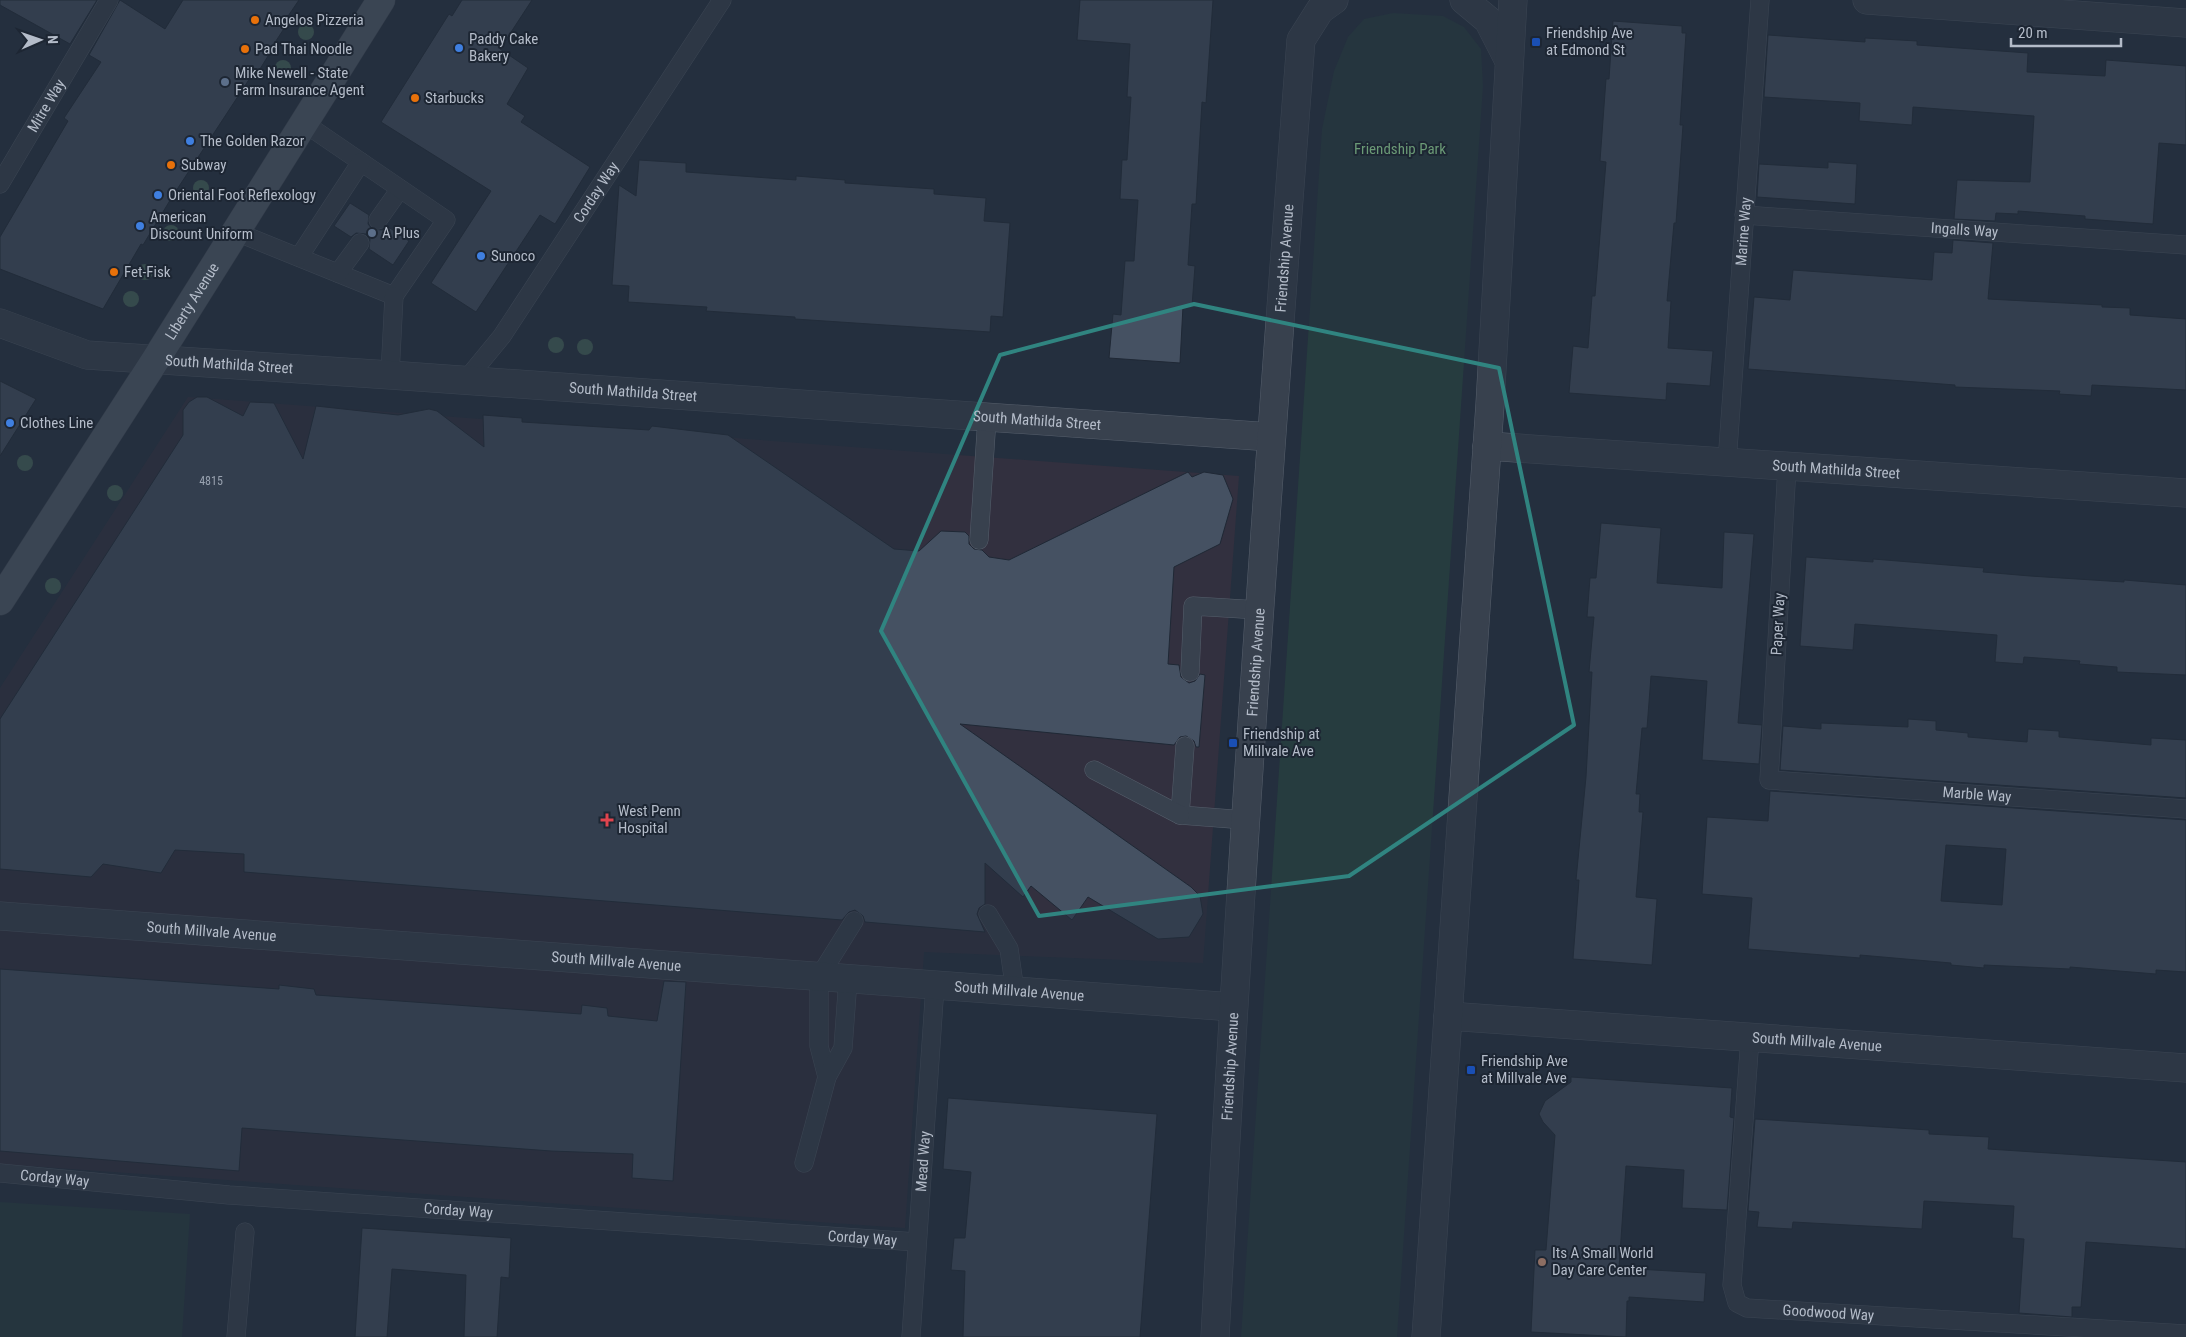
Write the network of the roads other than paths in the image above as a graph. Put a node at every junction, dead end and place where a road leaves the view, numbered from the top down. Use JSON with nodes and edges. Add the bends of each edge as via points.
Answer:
{"nodes":[{"id":1,"x":108,"y":0,"type":"edge"},
{"id":2,"x":381,"y":0,"type":"edge"},
{"id":3,"x":722,"y":0,"type":"edge"},
{"id":4,"x":1464,"y":0,"type":"edge"},
{"id":5,"x":1513,"y":0,"type":"edge"},
{"id":6,"x":1760,"y":0,"type":"edge"},
{"id":7,"x":1867,"y":0,"type":"edge"},
{"id":8,"x":1318,"y":6,"type":"edge"},
{"id":9,"x":2186,"y":23,"type":"edge"},
{"id":10,"x":1510,"y":62,"type":"junction"},
{"id":11,"x":304,"y":123,"type":"junction"},
{"id":12,"x":361,"y":162,"type":"junction"},
{"id":13,"x":0,"y":184,"type":"edge"},
{"id":14,"x":400,"y":189,"type":"junction"},
{"id":15,"x":1744,"y":215,"type":"junction"},
{"id":16,"x":378,"y":220,"type":"dead end"},
{"id":17,"x":236,"y":232,"type":"junction"},
{"id":18,"x":360,"y":243,"type":"dead end"},
{"id":19,"x":2186,"y":245,"type":"edge"},
{"id":20,"x":299,"y":257,"type":"junction"},
{"id":21,"x":338,"y":273,"type":"junction"},
{"id":22,"x":394,"y":296,"type":"junction"},
{"id":23,"x":0,"y":323,"type":"edge"},
{"id":24,"x":156,"y":360,"type":"junction"},
{"id":25,"x":390,"y":375,"type":"junction"},
{"id":26,"x":464,"y":381,"type":"junction"},
{"id":27,"x":987,"y":418,"type":"junction"},
{"id":28,"x":1271,"y":437,"type":"junction"},
{"id":29,"x":1487,"y":446,"type":"junction"},
{"id":30,"x":1727,"y":463,"type":"junction"},
{"id":31,"x":1787,"y":468,"type":"junction"},
{"id":32,"x":2186,"y":493,"type":"edge"},
{"id":33,"x":979,"y":540,"type":"dead end"},
{"id":34,"x":0,"y":601,"type":"edge"},
{"id":35,"x":1259,"y":610,"type":"junction"},
{"id":36,"x":1190,"y":672,"type":"dead end"},
{"id":37,"x":1185,"y":746,"type":"dead end"},
{"id":38,"x":1094,"y":770,"type":"dead end"},
{"id":39,"x":1769,"y":780,"type":"joint"},
{"id":40,"x":2186,"y":809,"type":"edge"},
{"id":41,"x":1180,"y":815,"type":"junction"},
{"id":42,"x":1245,"y":820,"type":"junction"},
{"id":43,"x":988,"y":914,"type":"dead end"},
{"id":44,"x":0,"y":916,"type":"edge"},
{"id":45,"x":854,"y":921,"type":"dead end"},
{"id":46,"x":819,"y":976,"type":"junction"},
{"id":47,"x":848,"y":979,"type":"junction"},
{"id":48,"x":935,"y":986,"type":"junction"},
{"id":49,"x":1015,"y":991,"type":"junction"},
{"id":50,"x":1233,"y":1008,"type":"junction"},
{"id":51,"x":1448,"y":1016,"type":"junction"},
{"id":52,"x":1750,"y":1038,"type":"junction"},
{"id":53,"x":2186,"y":1068,"type":"edge"},
{"id":54,"x":826,"y":1077,"type":"junction"},
{"id":55,"x":804,"y":1163,"type":"dead end"},
{"id":56,"x":0,"y":1173,"type":"edge"},
{"id":57,"x":245,"y":1232,"type":"dead end"},
{"id":58,"x":917,"y":1242,"type":"junction"},
{"id":59,"x":2186,"y":1334,"type":"edge"},
{"id":60,"x":236,"y":1337,"type":"edge"},
{"id":61,"x":911,"y":1337,"type":"edge"},
{"id":62,"x":1215,"y":1337,"type":"edge"},
{"id":63,"x":1426,"y":1337,"type":"edge"}],
"edges":[{"from":1,"to":13,"type":"lane","name":"Mitre Way"},
{"from":2,"to":11,"type":"main road","name":"Liberty Avenue"},
{"from":3,"to":26,"type":"lane","name":"Corday Way","via":[[502,336]]},
{"from":4,"to":10,"type":"street","via":[[1488,20]]},
{"from":5,"to":10,"type":"street"},
{"from":6,"to":15,"type":"lane","name":"Marine Way"},
{"from":7,"to":9,"type":"street"},
{"from":8,"to":28,"type":"street","name":"Friendship Avenue","via":[[1301,40]]},
{"from":10,"to":29,"type":"street"},
{"from":11,"to":12,"type":"lane"},
{"from":11,"to":17,"type":"main road","name":"Liberty Avenue"},
{"from":12,"to":14,"type":"lane"},
{"from":12,"to":20,"type":"lane"},
{"from":14,"to":16,"type":"lane"},
{"from":14,"to":22,"type":"lane","via":[[446,220]]},
{"from":15,"to":19,"type":"lane","name":"Ingalls Way"},
{"from":15,"to":30,"type":"lane","name":"Marine Way"},
{"from":17,"to":20,"type":"lane"},
{"from":17,"to":24,"type":"main road","name":"Liberty Avenue"},
{"from":18,"to":21,"type":"lane"},
{"from":20,"to":21,"type":"lane"},
{"from":21,"to":22,"type":"lane"},
{"from":22,"to":25,"type":"lane"},
{"from":23,"to":24,"type":"street","name":"South Mathilda Street","via":[[87,355]]},
{"from":24,"to":25,"type":"street","name":"South Mathilda Street"},
{"from":24,"to":34,"type":"main road","name":"Liberty Avenue"},
{"from":25,"to":26,"type":"street","name":"South Mathilda Street"},
{"from":26,"to":27,"type":"street","name":"South Mathilda Street"},
{"from":27,"to":28,"type":"street","name":"South Mathilda Street"},
{"from":27,"to":33,"type":"lane"},
{"from":28,"to":35,"type":"street","name":"Friendship Avenue"},
{"from":29,"to":30,"type":"street","name":"South Mathilda Street"},
{"from":29,"to":51,"type":"street"},
{"from":30,"to":31,"type":"street","name":"South Mathilda Street"},
{"from":31,"to":32,"type":"street","name":"South Mathilda Street"},
{"from":31,"to":39,"type":"lane","name":"Paper Way"},
{"from":35,"to":36,"type":"lane","via":[[1193,606]]},
{"from":35,"to":42,"type":"street","name":"Friendship Avenue"},
{"from":37,"to":41,"type":"lane"},
{"from":38,"to":41,"type":"lane"},
{"from":39,"to":40,"type":"lane","name":"Marble Way"},
{"from":41,"to":42,"type":"lane"},
{"from":42,"to":50,"type":"street","name":"Friendship Avenue"},
{"from":43,"to":49,"type":"lane","via":[[1009,949]]},
{"from":44,"to":46,"type":"street","name":"South Millvale Avenue"},
{"from":45,"to":46,"type":"lane"},
{"from":46,"to":47,"type":"street","name":"South Millvale Avenue"},
{"from":46,"to":54,"type":"lane","via":[[819,1046]]},
{"from":47,"to":48,"type":"street","name":"South Millvale Avenue"},
{"from":47,"to":54,"type":"lane","via":[[843,1048]]},
{"from":48,"to":49,"type":"street","name":"South Millvale Avenue"},
{"from":48,"to":58,"type":"lane","name":"Mead Way"},
{"from":49,"to":50,"type":"street","name":"South Millvale Avenue"},
{"from":50,"to":62,"type":"street","name":"Friendship Avenue"},
{"from":51,"to":52,"type":"street","name":"South Millvale Avenue"},
{"from":51,"to":63,"type":"street"},
{"from":52,"to":53,"type":"street","name":"South Millvale Avenue"},
{"from":52,"to":59,"type":"lane","name":"Goodwood Way","via":[[1732,1285],[1737,1303],[1748,1308]]},
{"from":54,"to":55,"type":"lane"},
{"from":56,"to":58,"type":"lane","name":"Corday Way","via":[[229,1195]]},
{"from":57,"to":60,"type":"lane"},
{"from":58,"to":61,"type":"lane","name":"Mead Way"}]}
